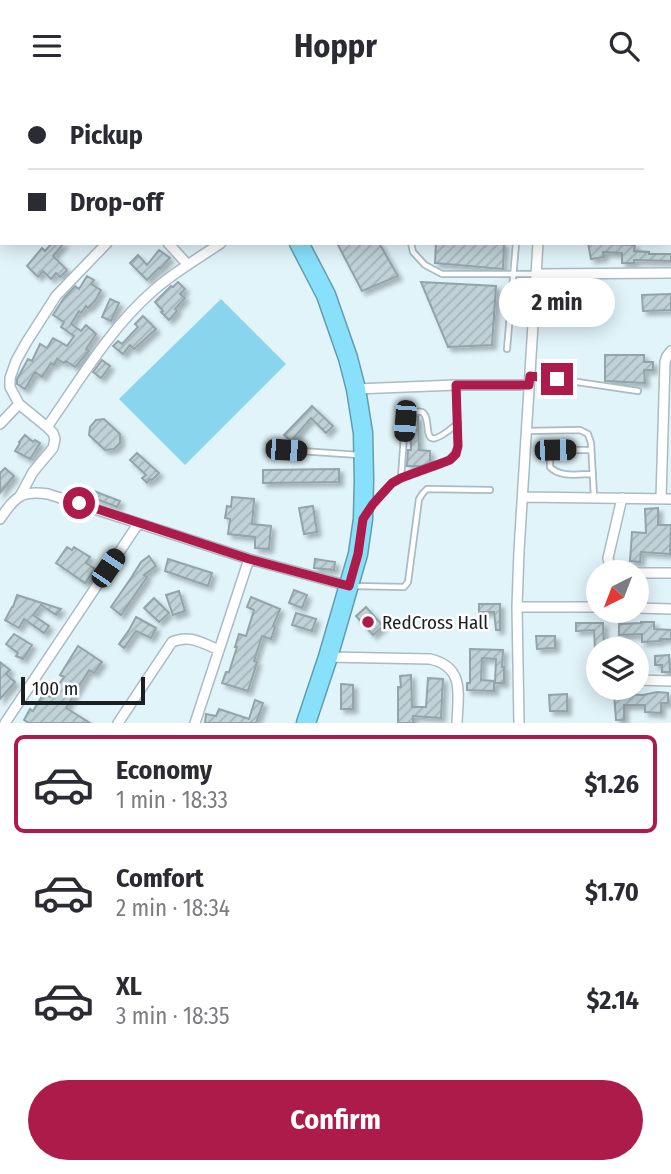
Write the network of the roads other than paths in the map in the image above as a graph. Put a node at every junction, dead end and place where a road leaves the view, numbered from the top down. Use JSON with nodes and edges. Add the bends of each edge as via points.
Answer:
{"nodes":[{"id":1,"x":105,"y":245,"type":"edge"},
{"id":2,"x":170,"y":245,"type":"edge"},
{"id":3,"x":218,"y":245,"type":"edge"},
{"id":4,"x":300,"y":245,"type":"edge"},
{"id":5,"x":411,"y":245,"type":"edge"},
{"id":6,"x":516,"y":245,"type":"edge"},
{"id":7,"x":538,"y":245,"type":"edge"},
{"id":8,"x":188,"y":265,"type":"junction"},
{"id":9,"x":671,"y":273,"type":"edge"},
{"id":10,"x":514,"y":274,"type":"junction"},
{"id":11,"x":536,"y":274,"type":"junction"},
{"id":12,"x":507,"y":349,"type":"dead end"},
{"id":13,"x":671,"y":351,"type":"edge"},
{"id":14,"x":529,"y":380,"type":"junction"},
{"id":15,"x":456,"y":385,"type":"junction"},
{"id":16,"x":356,"y":389,"type":"junction"},
{"id":17,"x":638,"y":391,"type":"dead end"},
{"id":18,"x":19,"y":404,"type":"junction"},
{"id":19,"x":457,"y":423,"type":"junction"},
{"id":20,"x":0,"y":424,"type":"edge"},
{"id":21,"x":667,"y":424,"type":"edge"},
{"id":22,"x":47,"y":427,"type":"junction"},
{"id":23,"x":526,"y":431,"type":"junction"},
{"id":24,"x":286,"y":450,"type":"dead end"},
{"id":25,"x":591,"y":450,"type":"junction"},
{"id":26,"x":363,"y":456,"type":"junction"},
{"id":27,"x":593,"y":474,"type":"junction"},
{"id":28,"x":401,"y":478,"type":"junction"},
{"id":29,"x":490,"y":490,"type":"dead end"},
{"id":30,"x":20,"y":496,"type":"junction"},
{"id":31,"x":523,"y":497,"type":"junction"},
{"id":32,"x":594,"y":498,"type":"junction"},
{"id":33,"x":622,"y":498,"type":"junction"},
{"id":34,"x":666,"y":499,"type":"edge"},
{"id":35,"x":0,"y":519,"type":"edge"},
{"id":36,"x":363,"y":519,"type":"junction"},
{"id":37,"x":138,"y":523,"type":"junction"},
{"id":38,"x":249,"y":559,"type":"junction"},
{"id":39,"x":608,"y":560,"type":"edge"},
{"id":40,"x":649,"y":573,"type":"edge"},
{"id":41,"x":671,"y":573,"type":"edge"},
{"id":42,"x":349,"y":586,"type":"junction"},
{"id":43,"x":517,"y":607,"type":"junction"},
{"id":44,"x":586,"y":607,"type":"edge"},
{"id":45,"x":649,"y":608,"type":"edge"},
{"id":46,"x":671,"y":608,"type":"edge"},
{"id":47,"x":219,"y":650,"type":"junction"},
{"id":48,"x":328,"y":657,"type":"junction"},
{"id":49,"x":649,"y":680,"type":"edge"},
{"id":50,"x":671,"y":681,"type":"edge"},
{"id":51,"x":5,"y":723,"type":"edge"},
{"id":52,"x":118,"y":723,"type":"edge"},
{"id":53,"x":195,"y":723,"type":"edge"},
{"id":54,"x":306,"y":723,"type":"edge"},
{"id":55,"x":457,"y":723,"type":"edge"},
{"id":56,"x":519,"y":723,"type":"edge"}],
"edges":[{"from":1,"to":18,"type":"street","via":[[56,296],[16,361],[10,387]]},
{"from":2,"to":8,"type":"street"},
{"from":3,"to":8,"type":"street"},
{"from":4,"to":16,"type":"highway","via":[[326,295]]},
{"from":5,"to":10,"type":"lane","via":[[425,265],[442,274]]},
{"from":6,"to":10,"type":"lane"},
{"from":7,"to":11,"type":"street"},
{"from":8,"to":22,"type":"street","via":[[156,288],[107,339]]},
{"from":9,"to":11,"type":"street"},
{"from":10,"to":11,"type":"lane"},
{"from":10,"to":12,"type":"lane"},
{"from":11,"to":14,"type":"street"},
{"from":13,"to":21,"type":"street","via":[[665,362]]},
{"from":14,"to":15,"type":"street"},
{"from":14,"to":17,"type":"lane"},
{"from":14,"to":23,"type":"street"},
{"from":15,"to":16,"type":"street"},
{"from":15,"to":19,"type":"lane"},
{"from":16,"to":26,"type":"highway"},
{"from":18,"to":20,"type":"street"},
{"from":18,"to":22,"type":"street"},
{"from":19,"to":28,"type":"lane","via":[[458,446],[450,460]]},
{"from":19,"to":28,"type":"lane","via":[[434,439],[427,434],[424,413],[410,412],[405,421]]},
{"from":21,"to":34,"type":"street"},
{"from":22,"to":30,"type":"street","via":[[55,439],[53,448]]},
{"from":23,"to":25,"type":"lane","via":[[580,430],[588,434]]},
{"from":23,"to":31,"type":"street"},
{"from":24,"to":26,"type":"lane"},
{"from":25,"to":27,"type":"lane"},
{"from":25,"to":27,"type":"lane","via":[[555,450],[550,453],[550,467],[562,474]]},
{"from":26,"to":36,"type":"highway"},
{"from":27,"to":32,"type":"lane"},
{"from":28,"to":36,"type":"lane","via":[[382,493]]},
{"from":29,"to":42,"type":"lane","via":[[427,489],[419,499],[404,587]]},
{"from":30,"to":35,"type":"street"},
{"from":30,"to":37,"type":"street","via":[[48,494]]},
{"from":31,"to":32,"type":"street"},
{"from":31,"to":43,"type":"street"},
{"from":32,"to":33,"type":"street"},
{"from":33,"to":34,"type":"street"},
{"from":33,"to":39,"type":"street"},
{"from":36,"to":42,"type":"highway"},
{"from":37,"to":38,"type":"street"},
{"from":37,"to":51,"type":"street"},
{"from":38,"to":42,"type":"street"},
{"from":38,"to":47,"type":"street"},
{"from":40,"to":41,"type":"street"},
{"from":42,"to":48,"type":"highway"},
{"from":43,"to":44,"type":"street"},
{"from":43,"to":56,"type":"street"},
{"from":45,"to":46,"type":"street"},
{"from":47,"to":52,"type":"street","via":[[191,638],[172,642]]},
{"from":47,"to":53,"type":"street"},
{"from":48,"to":54,"type":"highway"},
{"from":48,"to":55,"type":"street","via":[[441,661],[458,685]]},
{"from":49,"to":50,"type":"street"}]}
